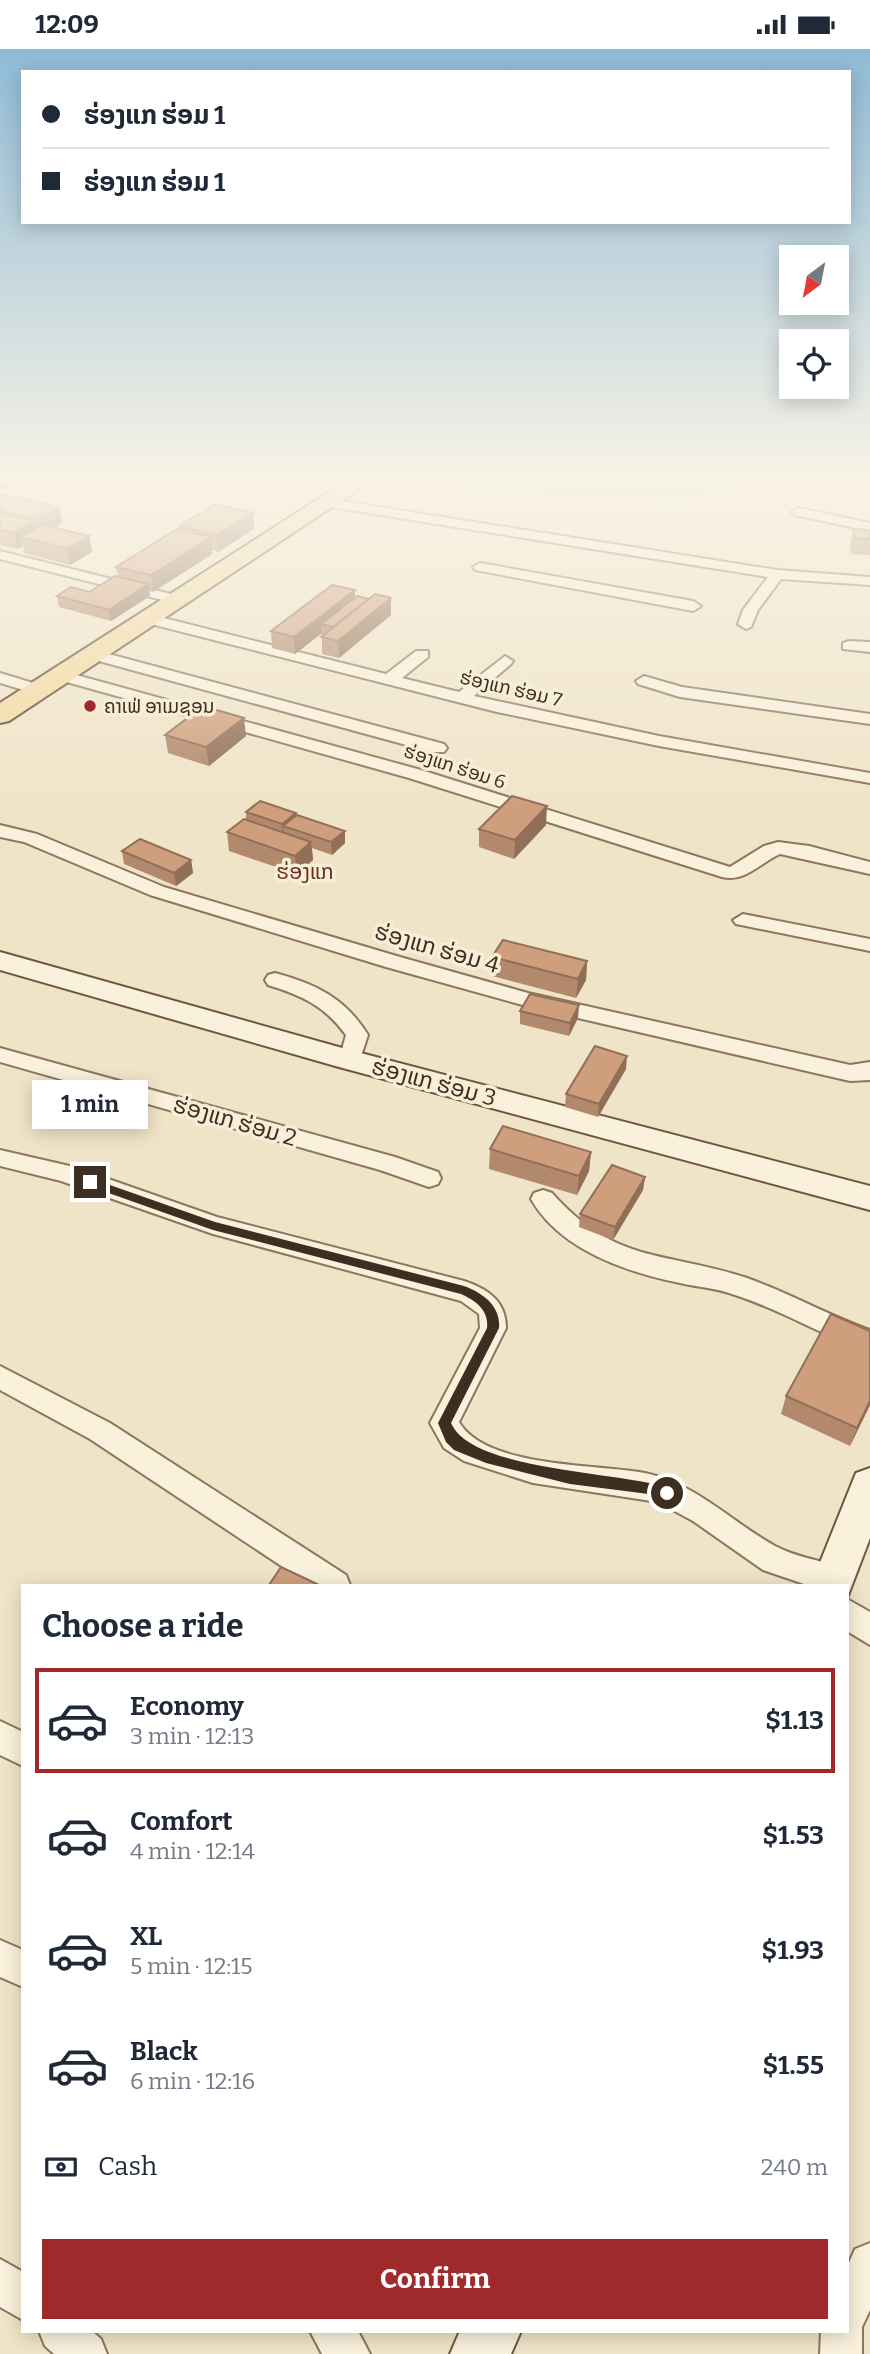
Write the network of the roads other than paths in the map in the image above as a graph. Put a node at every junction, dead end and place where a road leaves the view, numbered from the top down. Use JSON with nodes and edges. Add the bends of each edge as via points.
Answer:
{"nodes":[{"id":1,"x":137,"y":590,"type":"edge"},
{"id":2,"x":194,"y":590,"type":"edge"},
{"id":3,"x":594,"y":590,"type":"edge"},
{"id":4,"x":766,"y":590,"type":"edge"},
{"id":5,"x":178,"y":600,"type":"junction"},
{"id":6,"x":693,"y":606,"type":"dead end"},
{"id":7,"x":148,"y":619,"type":"junction"},
{"id":8,"x":746,"y":624,"type":"dead end"},
{"id":9,"x":849,"y":646,"type":"dead end"},
{"id":10,"x":870,"y":647,"type":"edge"},
{"id":11,"x":422,"y":654,"type":"dead end"},
{"id":12,"x":94,"y":655,"type":"junction"},
{"id":13,"x":505,"y":661,"type":"dead end"},
{"id":14,"x":62,"y":676,"type":"junction"},
{"id":15,"x":0,"y":678,"type":"edge"},
{"id":16,"x":388,"y":681,"type":"junction"},
{"id":17,"x":644,"y":681,"type":"dead end"},
{"id":18,"x":40,"y":690,"type":"junction"},
{"id":19,"x":462,"y":698,"type":"junction"},
{"id":20,"x":0,"y":715,"type":"edge"},
{"id":21,"x":870,"y":719,"type":"edge"},
{"id":22,"x":438,"y":748,"type":"dead end"},
{"id":23,"x":870,"y":778,"type":"edge"},
{"id":24,"x":0,"y":831,"type":"edge"},
{"id":25,"x":870,"y":868,"type":"edge"},
{"id":26,"x":743,"y":920,"type":"dead end"},
{"id":27,"x":870,"y":945,"type":"edge"},
{"id":28,"x":0,"y":961,"type":"edge"},
{"id":29,"x":275,"y":980,"type":"dead end"},
{"id":30,"x":0,"y":1055,"type":"edge"},
{"id":31,"x":350,"y":1060,"type":"junction"},
{"id":32,"x":870,"y":1069,"type":"edge"},
{"id":33,"x":0,"y":1158,"type":"edge"},
{"id":34,"x":429,"y":1178,"type":"dead end"},
{"id":35,"x":870,"y":1198,"type":"edge"},
{"id":36,"x":543,"y":1199,"type":"dead end"},
{"id":37,"x":870,"y":1341,"type":"edge"},
{"id":38,"x":0,"y":1377,"type":"edge"},
{"id":39,"x":866,"y":1507,"type":"edge"},
{"id":40,"x":333,"y":1584,"type":"edge"},
{"id":41,"x":825,"y":1584,"type":"edge"},
{"id":42,"x":841,"y":1584,"type":"edge"},
{"id":43,"x":849,"y":1605,"type":"edge"},
{"id":44,"x":870,"y":1630,"type":"edge"},
{"id":45,"x":0,"y":1737,"type":"edge"},
{"id":46,"x":21,"y":1748,"type":"edge"},
{"id":47,"x":0,"y":1958,"type":"edge"},
{"id":48,"x":21,"y":1968,"type":"edge"},
{"id":49,"x":870,"y":2264,"type":"edge"},
{"id":50,"x":0,"y":2280,"type":"edge"},
{"id":51,"x":21,"y":2297,"type":"edge"},
{"id":52,"x":849,"y":2308,"type":"edge"},
{"id":53,"x":62,"y":2333,"type":"edge"},
{"id":54,"x":333,"y":2333,"type":"edge"},
{"id":55,"x":491,"y":2333,"type":"edge"},
{"id":56,"x":842,"y":2333,"type":"edge"},
{"id":57,"x":86,"y":2354,"type":"edge"},
{"id":58,"x":349,"y":2354,"type":"edge"},
{"id":59,"x":479,"y":2354,"type":"edge"},
{"id":60,"x":841,"y":2354,"type":"edge"}],
"edges":[{"from":1,"to":5,"type":"street"},
{"from":2,"to":5,"type":"main road"},
{"from":3,"to":6,"type":"street"},
{"from":4,"to":8,"type":"street"},
{"from":5,"to":7,"type":"main road"},
{"from":7,"to":12,"type":"main road"},
{"from":7,"to":16,"type":"street","name":"ຮ່ອງແກ ຮ່ອມ 7"},
{"from":9,"to":10,"type":"street"},
{"from":11,"to":16,"type":"street"},
{"from":12,"to":14,"type":"main road"},
{"from":12,"to":22,"type":"street"},
{"from":13,"to":19,"type":"street"},
{"from":14,"to":18,"type":"main road"},
{"from":14,"to":25,"type":"street","name":"ຮ່ອງແກ ຮ່ອມ 6","via":[[415,774],[729,873],[771,851],[787,848]]},
{"from":15,"to":18,"type":"street"},
{"from":16,"to":19,"type":"street","name":"ຮ່ອງແກ ຮ່ອມ 7"},
{"from":17,"to":21,"type":"street","via":[[680,692]]},
{"from":18,"to":20,"type":"main road"},
{"from":19,"to":23,"type":"street","name":"ຮ່ອງແກ ຮ່ອມ 7","via":[[659,741]]},
{"from":24,"to":32,"type":"street","name":"ຮ່ອງແກ ຮ່ອມ 4","via":[[30,838],[158,891],[526,999],[850,1073],[863,1074]]},
{"from":26,"to":27,"type":"street"},
{"from":28,"to":31,"type":"street","name":"ຮ່ອງແກ ຮ່ອມ 3"},
{"from":29,"to":31,"type":"street","via":[[319,994],[342,1012],[357,1035]]},
{"from":30,"to":34,"type":"street","name":"ຮ່ອງແກ ຮ່ອມ 2"},
{"from":31,"to":35,"type":"street","name":"ຮ່ອງແກ ຮ່ອມ 3"},
{"from":33,"to":41,"type":"street","via":[[65,1173],[213,1226],[481,1298],[494,1317],[493,1328],[444,1423],[459,1446],[486,1458],[570,1478],[647,1486],[687,1500],[755,1550]]},
{"from":36,"to":37,"type":"street","via":[[562,1223],[617,1256],[736,1284]]},
{"from":38,"to":40,"type":"street","via":[[100,1431]]},
{"from":39,"to":42,"type":"street"},
{"from":43,"to":44,"type":"street"},
{"from":45,"to":46,"type":"street"},
{"from":47,"to":48,"type":"street"},
{"from":49,"to":52,"type":"street"},
{"from":50,"to":51,"type":"street"},
{"from":53,"to":57,"type":"street"},
{"from":54,"to":58,"type":"street"},
{"from":55,"to":59,"type":"street"},
{"from":56,"to":60,"type":"street"}]}
